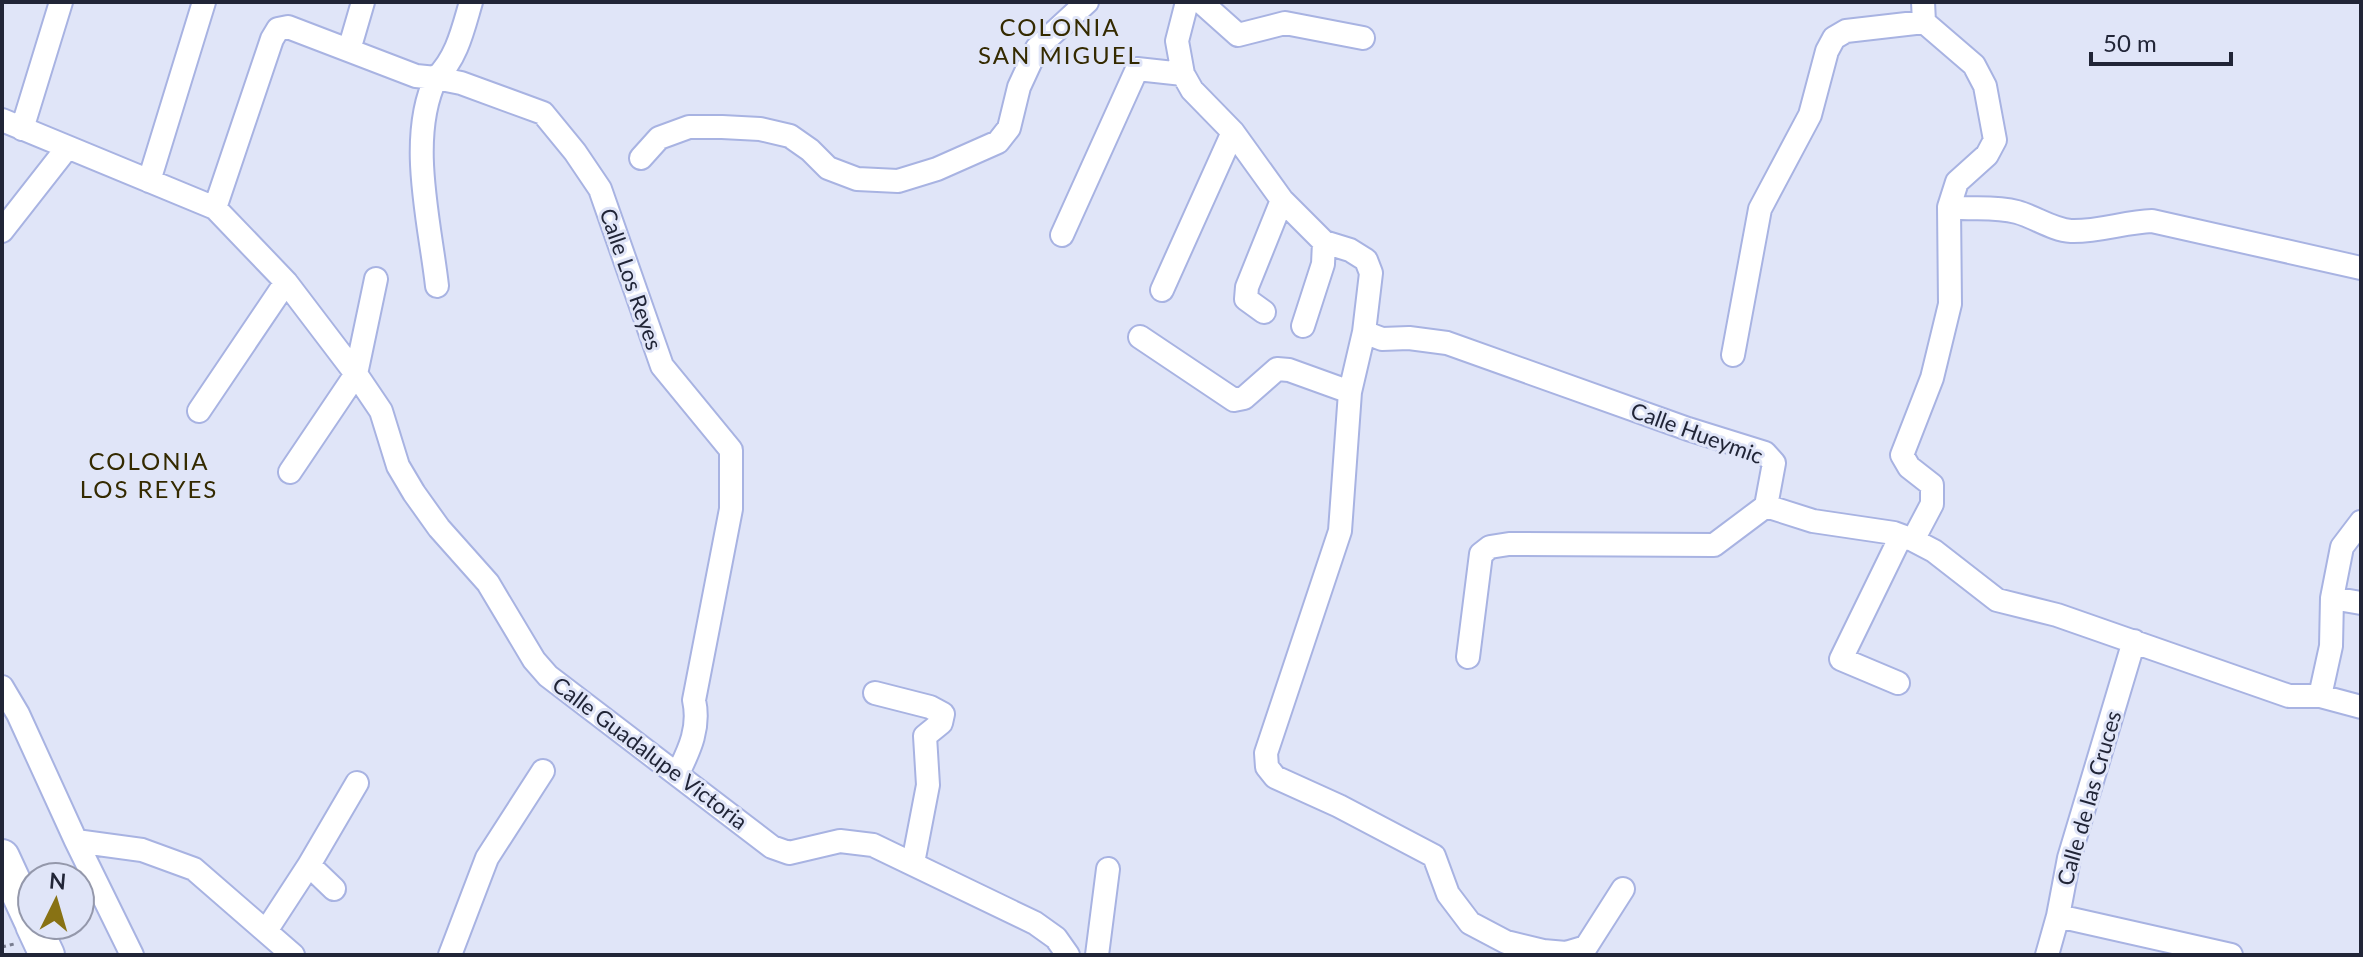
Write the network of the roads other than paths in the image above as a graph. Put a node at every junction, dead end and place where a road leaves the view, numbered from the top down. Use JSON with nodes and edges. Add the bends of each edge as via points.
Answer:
{"nodes":[{"id":1,"x":61,"y":2,"type":"edge"},
{"id":2,"x":204,"y":2,"type":"edge"},
{"id":3,"x":363,"y":2,"type":"edge"},
{"id":4,"x":471,"y":2,"type":"edge"},
{"id":5,"x":1087,"y":2,"type":"edge"},
{"id":6,"x":1187,"y":2,"type":"edge"},
{"id":7,"x":1201,"y":2,"type":"edge"},
{"id":8,"x":1923,"y":12,"type":"edge"},
{"id":9,"x":1363,"y":38,"type":"dead end"},
{"id":10,"x":349,"y":50,"type":"junction"},
{"id":11,"x":1183,"y":74,"type":"junction"},
{"id":12,"x":436,"y":78,"type":"junction"},
{"id":13,"x":12,"y":124,"type":"edge"},
{"id":14,"x":1233,"y":132,"type":"junction"},
{"id":15,"x":67,"y":148,"type":"junction"},
{"id":16,"x":641,"y":158,"type":"dead end"},
{"id":17,"x":149,"y":181,"type":"junction"},
{"id":18,"x":1282,"y":200,"type":"junction"},
{"id":19,"x":1949,"y":207,"type":"junction"},
{"id":20,"x":215,"y":208,"type":"junction"},
{"id":21,"x":2,"y":231,"type":"edge"},
{"id":22,"x":1062,"y":235,"type":"dead end"},
{"id":23,"x":1324,"y":242,"type":"junction"},
{"id":24,"x":2361,"y":268,"type":"edge"},
{"id":25,"x":376,"y":279,"type":"dead end"},
{"id":26,"x":286,"y":282,"type":"junction"},
{"id":27,"x":437,"y":286,"type":"dead end"},
{"id":28,"x":1162,"y":290,"type":"dead end"},
{"id":29,"x":1264,"y":312,"type":"dead end"},
{"id":30,"x":1303,"y":326,"type":"dead end"},
{"id":31,"x":1364,"y":332,"type":"junction"},
{"id":32,"x":1140,"y":337,"type":"dead end"},
{"id":33,"x":1733,"y":355,"type":"dead end"},
{"id":34,"x":356,"y":374,"type":"junction"},
{"id":35,"x":1350,"y":392,"type":"junction"},
{"id":36,"x":199,"y":411,"type":"dead end"},
{"id":37,"x":290,"y":472,"type":"dead end"},
{"id":38,"x":1766,"y":506,"type":"junction"},
{"id":39,"x":2361,"y":522,"type":"edge"},
{"id":40,"x":1907,"y":538,"type":"junction"},
{"id":41,"x":2332,"y":598,"type":"junction"},
{"id":42,"x":2361,"y":603,"type":"edge"},
{"id":43,"x":2134,"y":641,"type":"junction"},
{"id":44,"x":1468,"y":657,"type":"dead end"},
{"id":45,"x":1898,"y":683,"type":"dead end"},
{"id":46,"x":2,"y":687,"type":"edge"},
{"id":47,"x":875,"y":693,"type":"dead end"},
{"id":48,"x":2320,"y":696,"type":"junction"},
{"id":49,"x":2361,"y":707,"type":"edge"},
{"id":50,"x":543,"y":771,"type":"dead end"},
{"id":51,"x":678,"y":773,"type":"junction"},
{"id":52,"x":357,"y":783,"type":"dead end"},
{"id":53,"x":76,"y":841,"type":"junction"},
{"id":54,"x":2,"y":857,"type":"edge"},
{"id":55,"x":913,"y":863,"type":"junction"},
{"id":56,"x":309,"y":865,"type":"junction"},
{"id":57,"x":1108,"y":869,"type":"dead end"},
{"id":58,"x":16,"y":887,"type":"edge"},
{"id":59,"x":334,"y":889,"type":"dead end"},
{"id":60,"x":1623,"y":889,"type":"dead end"},
{"id":61,"x":2058,"y":916,"type":"junction"},
{"id":62,"x":266,"y":931,"type":"junction"},
{"id":63,"x":132,"y":955,"type":"edge"},
{"id":64,"x":293,"y":955,"type":"edge"},
{"id":65,"x":450,"y":955,"type":"edge"},
{"id":66,"x":1068,"y":955,"type":"edge"},
{"id":67,"x":1097,"y":955,"type":"edge"},
{"id":68,"x":2047,"y":955,"type":"edge"},
{"id":69,"x":2231,"y":955,"type":"edge"}],
"edges":[{"from":1,"to":13,"type":"street"},
{"from":2,"to":17,"type":"street"},
{"from":3,"to":10,"type":"street"},
{"from":4,"to":12,"type":"street","via":[[456,49]]},
{"from":5,"to":16,"type":"street","via":[[1037,48],[1019,87],[1009,128],[998,142],[937,169],[898,181],[857,179],[828,168],[790,136],[722,127],[689,127],[659,138]]},
{"from":6,"to":11,"type":"street","via":[[1177,41]]},
{"from":7,"to":9,"type":"street","via":[[1238,35],[1285,23]]},
{"from":8,"to":19,"type":"street","via":[[1974,65],[1985,86],[1995,140],[1987,155],[1957,182]]},
{"from":8,"to":33,"type":"street","via":[[1834,38],[1810,115],[1760,209]]},
{"from":10,"to":12,"type":"street","name":"Calle Los Reyes","via":[[416,76]]},
{"from":10,"to":20,"type":"street","name":"Calle Los Reyes","via":[[288,27],[278,29]]},
{"from":11,"to":14,"type":"street"},
{"from":11,"to":22,"type":"street","via":[[1137,69]]},
{"from":12,"to":27,"type":"street","via":[[421,127]]},
{"from":12,"to":51,"type":"street","name":"Calle Los Reyes","via":[[543,113],[575,152],[600,189],[662,366],[731,450],[731,509],[694,700],[693,743]]},
{"from":13,"to":15,"type":"street","name":"Calle Guadalupe Victoria"},
{"from":14,"to":18,"type":"street"},
{"from":14,"to":28,"type":"street"},
{"from":15,"to":17,"type":"street","name":"Calle Guadalupe Victoria"},
{"from":15,"to":21,"type":"street"},
{"from":17,"to":20,"type":"street","name":"Calle Guadalupe Victoria"},
{"from":18,"to":23,"type":"street"},
{"from":18,"to":29,"type":"street","via":[[1247,287],[1246,299]]},
{"from":19,"to":24,"type":"street","via":[[1992,207],[2068,231],[2152,221]]},
{"from":19,"to":40,"type":"street","via":[[1950,304],[1932,378],[1902,455],[1932,485],[1932,504]]},
{"from":20,"to":26,"type":"street","name":"Calle Guadalupe Victoria"},
{"from":23,"to":30,"type":"street","via":[[1323,264]]},
{"from":23,"to":31,"type":"street","via":[[1366,260],[1371,273]]},
{"from":25,"to":34,"type":"street"},
{"from":26,"to":34,"type":"street","name":"Calle Guadalupe Victoria"},
{"from":26,"to":36,"type":"street"},
{"from":31,"to":35,"type":"street"},
{"from":31,"to":38,"type":"street","name":"Calle Hueymic","via":[[1382,339],[1447,343],[1765,453],[1774,463]]},
{"from":32,"to":35,"type":"street","via":[[1234,400],[1244,398],[1277,369]]},
{"from":34,"to":37,"type":"street"},
{"from":34,"to":51,"type":"street","name":"Calle Guadalupe Victoria","via":[[381,411],[398,466],[414,493],[488,583],[534,660]]},
{"from":35,"to":60,"type":"street","via":[[1340,531],[1266,753],[1267,767],[1275,777],[1434,856],[1448,894],[1470,923],[1506,942],[1566,953],[1586,947]]},
{"from":38,"to":40,"type":"street","via":[[1813,521]]},
{"from":38,"to":44,"type":"street","via":[[1714,545],[1490,547],[1481,554]]},
{"from":39,"to":41,"type":"street","via":[[2342,547]]},
{"from":40,"to":43,"type":"street","via":[[1934,551],[1997,600]]},
{"from":40,"to":45,"type":"street","via":[[1841,659]]},
{"from":41,"to":42,"type":"street"},
{"from":41,"to":48,"type":"street","via":[[2331,646]]},
{"from":43,"to":48,"type":"street","via":[[2289,696]]},
{"from":43,"to":61,"type":"street","name":"Calle de las Cruces","via":[[2069,858]]},
{"from":46,"to":53,"type":"street"},
{"from":47,"to":55,"type":"street","via":[[943,714],[941,723],[925,736],[928,785]]},
{"from":48,"to":49,"type":"street"},
{"from":50,"to":65,"type":"street","via":[[487,858]]},
{"from":51,"to":55,"type":"street","name":"Calle Guadalupe Victoria","via":[[772,847],[789,853],[840,841],[873,845]]},
{"from":52,"to":56,"type":"street"},
{"from":53,"to":62,"type":"street","via":[[142,850],[194,869]]},
{"from":53,"to":63,"type":"street"},
{"from":54,"to":58,"type":"main road"},
{"from":55,"to":66,"type":"street","name":"Calle Guadalupe Victoria","via":[[1035,923]]},
{"from":56,"to":59,"type":"street"},
{"from":56,"to":62,"type":"street"},
{"from":57,"to":67,"type":"street"},
{"from":61,"to":68,"type":"street","name":"Calle de las Cruces"},
{"from":61,"to":69,"type":"street"},
{"from":62,"to":64,"type":"street"}]}
